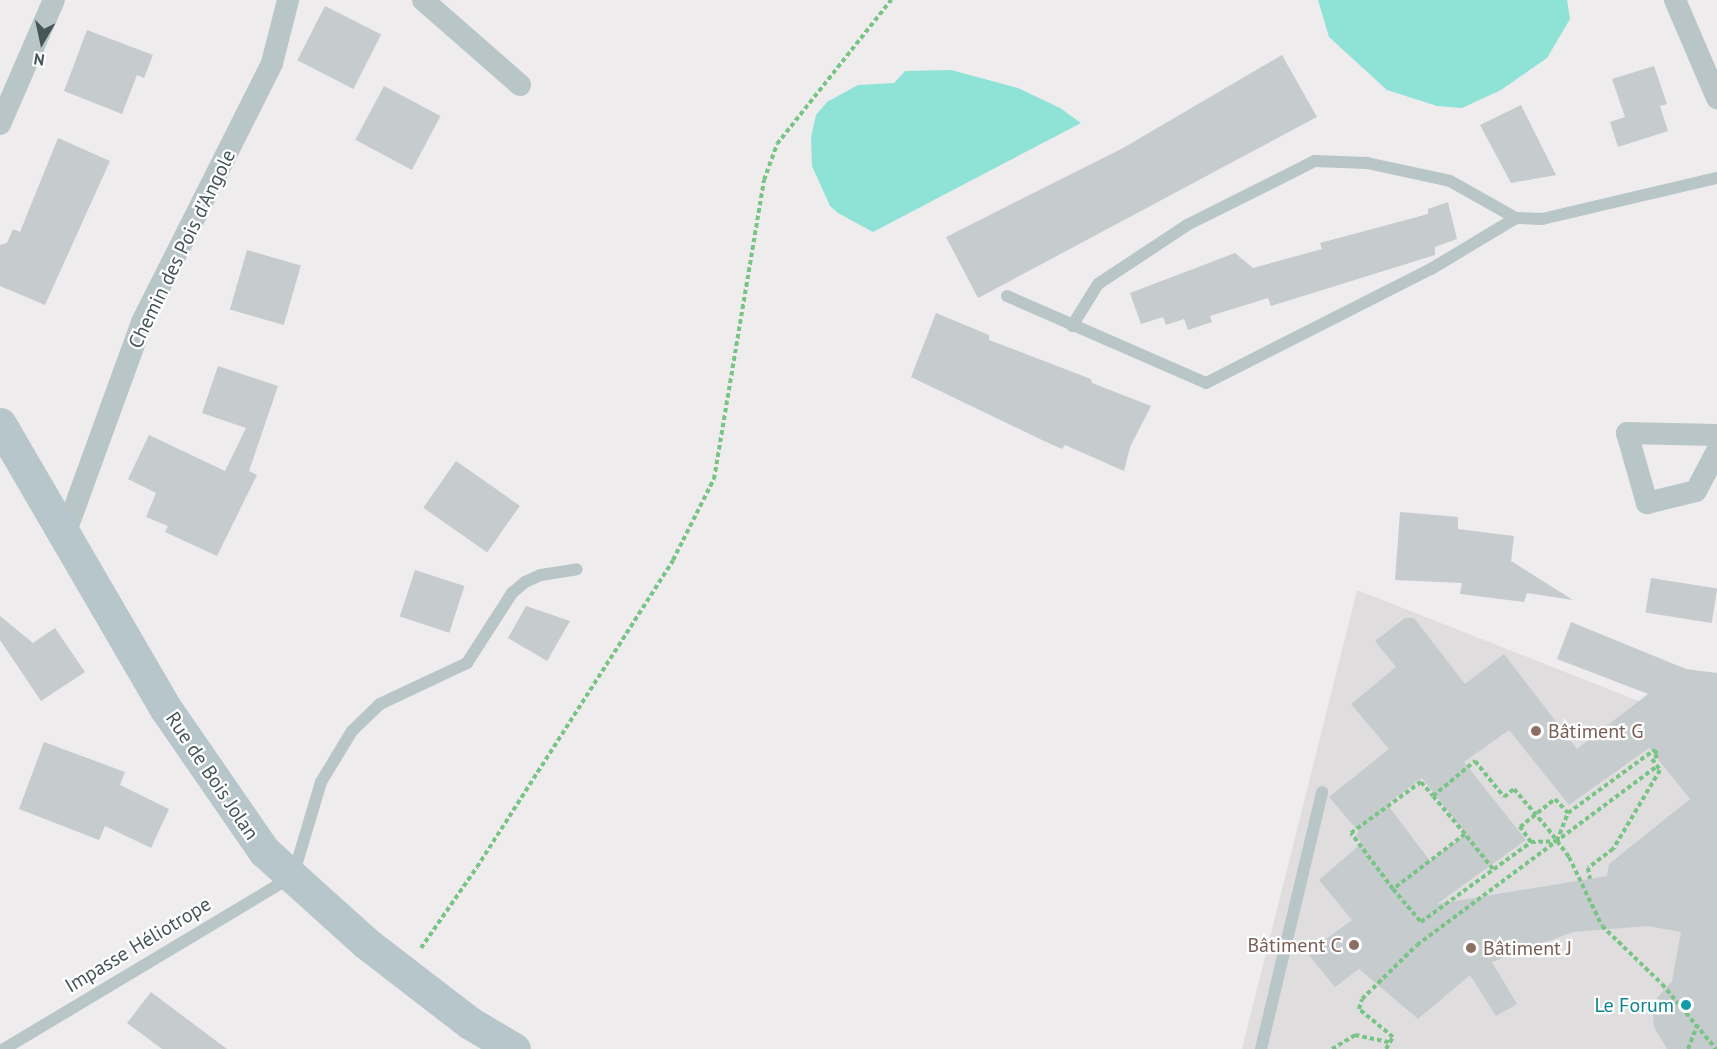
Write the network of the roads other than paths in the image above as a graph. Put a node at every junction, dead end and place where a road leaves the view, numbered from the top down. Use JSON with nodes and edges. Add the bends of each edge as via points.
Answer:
{"nodes":[{"id":1,"x":54,"y":0,"type":"edge"},
{"id":2,"x":288,"y":0,"type":"edge"},
{"id":3,"x":423,"y":0,"type":"edge"},
{"id":4,"x":1675,"y":0,"type":"edge"},
{"id":5,"x":520,"y":85,"type":"dead end"},
{"id":6,"x":1717,"y":98,"type":"edge"},
{"id":7,"x":0,"y":124,"type":"edge"},
{"id":8,"x":1717,"y":178,"type":"edge"},
{"id":9,"x":1516,"y":218,"type":"junction"},
{"id":10,"x":1007,"y":296,"type":"dead end"},
{"id":11,"x":1072,"y":326,"type":"junction"},
{"id":12,"x":0,"y":424,"type":"edge"},
{"id":13,"x":1717,"y":435,"type":"edge"},
{"id":14,"x":1717,"y":451,"type":"edge"},
{"id":15,"x":65,"y":534,"type":"junction"},
{"id":16,"x":578,"y":569,"type":"dead end"},
{"id":17,"x":1322,"y":792,"type":"dead end"},
{"id":18,"x":292,"y":876,"type":"junction"},
{"id":19,"x":4,"y":1049,"type":"edge"},
{"id":20,"x":514,"y":1049,"type":"edge"},
{"id":21,"x":1261,"y":1049,"type":"edge"}],
"edges":[{"from":1,"to":7,"type":"street"},
{"from":2,"to":15,"type":"street","name":"Chemin des Pois d'Angole","via":[[272,63],[142,322]]},
{"from":3,"to":5,"type":"street"},
{"from":4,"to":6,"type":"street"},
{"from":8,"to":9,"type":"lane","via":[[1542,219]]},
{"from":9,"to":11,"type":"lane","via":[[1431,269],[1206,383]]},
{"from":9,"to":11,"type":"lane","via":[[1450,181],[1367,163],[1315,161],[1187,225],[1098,284]]},
{"from":10,"to":11,"type":"lane"},
{"from":12,"to":15,"type":"street","name":"Rue de Bois Jolan"},
{"from":13,"to":14,"type":"street","via":[[1627,433],[1647,502],[1695,491]]},
{"from":15,"to":18,"type":"street","name":"Rue de Bois Jolan","via":[[166,709],[264,851]]},
{"from":16,"to":18,"type":"lane","via":[[525,582],[512,593],[467,663],[380,704],[352,731],[321,782]]},
{"from":17,"to":21,"type":"lane"},
{"from":18,"to":19,"type":"lane","name":"Impasse Héliotrope"},
{"from":18,"to":20,"type":"street","name":"Rue de Bois Jolan","via":[[404,973],[470,1023]]}]}
